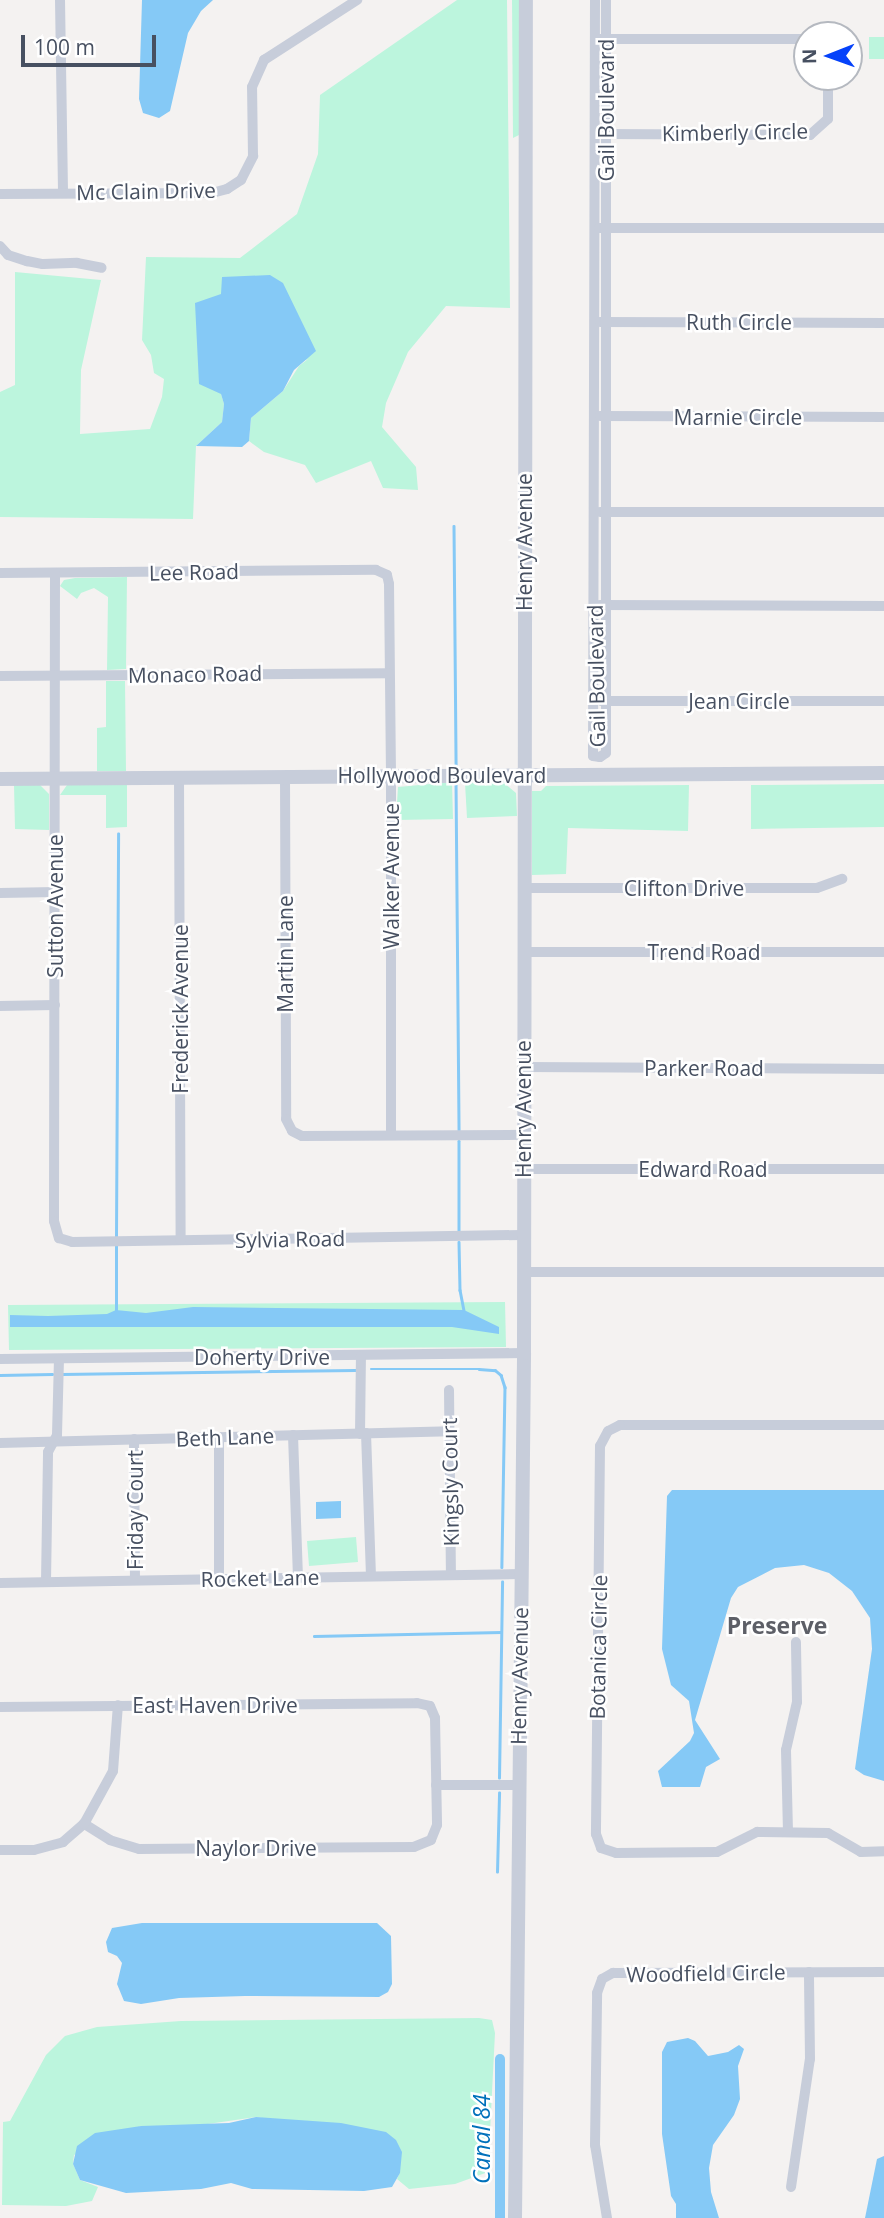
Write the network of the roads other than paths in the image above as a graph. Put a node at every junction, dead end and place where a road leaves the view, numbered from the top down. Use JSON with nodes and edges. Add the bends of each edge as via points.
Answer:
{"nodes":[{"id":1,"x":60,"y":0,"type":"edge"},
{"id":2,"x":357,"y":0,"type":"edge"},
{"id":3,"x":526,"y":0,"type":"edge"},
{"id":4,"x":595,"y":0,"type":"edge"},
{"id":5,"x":606,"y":0,"type":"edge"},
{"id":6,"x":600,"y":39,"type":"junction"},
{"id":7,"x":793,"y":39,"type":"edge"},
{"id":8,"x":828,"y":91,"type":"edge"},
{"id":9,"x":601,"y":134,"type":"junction"},
{"id":10,"x":63,"y":193,"type":"junction"},
{"id":11,"x":0,"y":194,"type":"edge"},
{"id":12,"x":601,"y":228,"type":"junction"},
{"id":13,"x":884,"y":228,"type":"edge"},
{"id":14,"x":0,"y":246,"type":"edge"},
{"id":15,"x":102,"y":268,"type":"dead end"},
{"id":16,"x":600,"y":322,"type":"junction"},
{"id":17,"x":884,"y":323,"type":"edge"},
{"id":18,"x":593,"y":416,"type":"junction"},
{"id":19,"x":605,"y":416,"type":"junction"},
{"id":20,"x":884,"y":418,"type":"edge"},
{"id":21,"x":600,"y":512,"type":"junction"},
{"id":22,"x":884,"y":512,"type":"edge"},
{"id":23,"x":0,"y":573,"type":"edge"},
{"id":24,"x":55,"y":573,"type":"junction"},
{"id":25,"x":387,"y":575,"type":"joint"},
{"id":26,"x":601,"y":605,"type":"junction"},
{"id":27,"x":884,"y":606,"type":"edge"},
{"id":28,"x":389,"y":673,"type":"junction"},
{"id":29,"x":0,"y":676,"type":"edge"},
{"id":30,"x":56,"y":676,"type":"junction"},
{"id":31,"x":600,"y":701,"type":"joint"},
{"id":32,"x":884,"y":701,"type":"edge"},
{"id":33,"x":884,"y":773,"type":"edge"},
{"id":34,"x":524,"y":774,"type":"junction"},
{"id":35,"x":285,"y":776,"type":"junction"},
{"id":36,"x":391,"y":776,"type":"junction"},
{"id":37,"x":179,"y":777,"type":"junction"},
{"id":38,"x":0,"y":779,"type":"edge"},
{"id":39,"x":55,"y":779,"type":"junction"},
{"id":40,"x":842,"y":879,"type":"dead end"},
{"id":41,"x":524,"y":888,"type":"junction"},
{"id":42,"x":55,"y":892,"type":"junction"},
{"id":43,"x":0,"y":893,"type":"edge"},
{"id":44,"x":523,"y":952,"type":"junction"},
{"id":45,"x":884,"y":952,"type":"edge"},
{"id":46,"x":55,"y":1005,"type":"junction"},
{"id":47,"x":0,"y":1006,"type":"edge"},
{"id":48,"x":523,"y":1067,"type":"junction"},
{"id":49,"x":884,"y":1069,"type":"edge"},
{"id":50,"x":391,"y":1135,"type":"junction"},
{"id":51,"x":522,"y":1135,"type":"junction"},
{"id":52,"x":522,"y":1168,"type":"junction"},
{"id":53,"x":884,"y":1169,"type":"edge"},
{"id":54,"x":522,"y":1236,"type":"junction"},
{"id":55,"x":59,"y":1238,"type":"joint"},
{"id":56,"x":181,"y":1240,"type":"junction"},
{"id":57,"x":523,"y":1272,"type":"junction"},
{"id":58,"x":884,"y":1272,"type":"edge"},
{"id":59,"x":524,"y":1353,"type":"junction"},
{"id":60,"x":360,"y":1356,"type":"junction"},
{"id":61,"x":0,"y":1359,"type":"edge"},
{"id":62,"x":59,"y":1359,"type":"junction"},
{"id":63,"x":449,"y":1390,"type":"dead end"},
{"id":64,"x":884,"y":1425,"type":"edge"},
{"id":65,"x":450,"y":1431,"type":"junction"},
{"id":66,"x":363,"y":1434,"type":"junction"},
{"id":67,"x":293,"y":1435,"type":"junction"},
{"id":68,"x":219,"y":1437,"type":"junction"},
{"id":69,"x":134,"y":1439,"type":"junction"},
{"id":70,"x":0,"y":1443,"type":"edge"},
{"id":71,"x":53,"y":1443,"type":"junction"},
{"id":72,"x":521,"y":1574,"type":"junction"},
{"id":73,"x":451,"y":1575,"type":"junction"},
{"id":74,"x":371,"y":1576,"type":"junction"},
{"id":75,"x":298,"y":1578,"type":"junction"},
{"id":76,"x":219,"y":1579,"type":"junction"},
{"id":77,"x":135,"y":1580,"type":"junction"},
{"id":78,"x":46,"y":1582,"type":"junction"},
{"id":79,"x":0,"y":1583,"type":"edge"},
{"id":80,"x":796,"y":1642,"type":"dead end"},
{"id":81,"x":118,"y":1705,"type":"junction"},
{"id":82,"x":0,"y":1707,"type":"edge"},
{"id":83,"x":436,"y":1785,"type":"junction"},
{"id":84,"x":517,"y":1785,"type":"junction"},
{"id":85,"x":84,"y":1824,"type":"junction"},
{"id":86,"x":788,"y":1832,"type":"junction"},
{"id":87,"x":0,"y":1850,"type":"edge"},
{"id":88,"x":884,"y":1852,"type":"edge"},
{"id":89,"x":810,"y":1972,"type":"junction"},
{"id":90,"x":884,"y":1972,"type":"edge"},
{"id":91,"x":791,"y":2187,"type":"dead end"},
{"id":92,"x":515,"y":2218,"type":"edge"},
{"id":93,"x":607,"y":2218,"type":"edge"}],
"edges":[{"from":1,"to":10,"type":"street","name":"Mc Clain Drive"},
{"from":2,"to":10,"type":"street","name":"Mc Clain Drive","via":[[264,60],[252,87],[253,156],[248,170],[234,184],[212,193]]},
{"from":3,"to":34,"type":"street","name":"Henry Avenue"},
{"from":4,"to":6,"type":"street","name":"Gail Boulevard"},
{"from":5,"to":6,"type":"street","name":"Gail Boulevard"},
{"from":6,"to":7,"type":"street"},
{"from":6,"to":9,"type":"street","name":"Gail Boulevard"},
{"from":8,"to":9,"type":"street","name":"Kimberly Circle","via":[[828,119],[810,135]]},
{"from":9,"to":12,"type":"street","name":"Gail Boulevard"},
{"from":10,"to":11,"type":"street","name":"Mc Clain Drive"},
{"from":12,"to":13,"type":"street"},
{"from":12,"to":16,"type":"street","name":"Gail Boulevard"},
{"from":14,"to":15,"type":"street","via":[[8,255],[27,261]]},
{"from":16,"to":17,"type":"street","name":"Ruth Circle"},
{"from":16,"to":18,"type":"street","name":"Gail Boulevard"},
{"from":16,"to":19,"type":"street","name":"Gail Boulevard"},
{"from":18,"to":19,"type":"street","name":"Marnie Circle"},
{"from":18,"to":21,"type":"street","name":"Gail Boulevard"},
{"from":19,"to":20,"type":"street","name":"Marnie Circle"},
{"from":19,"to":21,"type":"street","name":"Gail Boulevard"},
{"from":21,"to":22,"type":"street"},
{"from":21,"to":26,"type":"street","name":"Gail Boulevard"},
{"from":23,"to":24,"type":"street","name":"Lee Road"},
{"from":24,"to":25,"type":"street","name":"Lee Road","via":[[376,570]]},
{"from":24,"to":30,"type":"street","name":"Sutton Avenue"},
{"from":25,"to":28,"type":"street","name":"Walker Avenue"},
{"from":26,"to":27,"type":"street"},
{"from":26,"to":31,"type":"street","name":"Gail Boulevard"},
{"from":28,"to":30,"type":"street","name":"Monaco Road"},
{"from":28,"to":36,"type":"street","name":"Walker Avenue"},
{"from":29,"to":30,"type":"street","name":"Monaco Road"},
{"from":30,"to":39,"type":"street","name":"Sutton Avenue"},
{"from":31,"to":32,"type":"street","name":"Jean Circle"},
{"from":33,"to":34,"type":"street","name":"Hollywood Boulevard"},
{"from":34,"to":36,"type":"street","name":"Hollywood Boulevard"},
{"from":34,"to":41,"type":"street","name":"Henry Avenue"},
{"from":35,"to":36,"type":"street","name":"Hollywood Boulevard"},
{"from":35,"to":37,"type":"street","name":"Hollywood Boulevard"},
{"from":35,"to":50,"type":"street","name":"Martin Lane","via":[[286,1119],[292,1131],[302,1136]]},
{"from":36,"to":50,"type":"street","name":"Walker Avenue"},
{"from":37,"to":39,"type":"street","name":"Hollywood Boulevard"},
{"from":37,"to":56,"type":"street","name":"Frederick Avenue"},
{"from":38,"to":39,"type":"street","name":"Hollywood Boulevard"},
{"from":39,"to":42,"type":"street","name":"Sutton Avenue"},
{"from":40,"to":41,"type":"street","name":"Clifton Drive","via":[[817,888]]},
{"from":41,"to":44,"type":"street","name":"Henry Avenue"},
{"from":42,"to":43,"type":"street"},
{"from":42,"to":46,"type":"street","name":"Sutton Avenue"},
{"from":44,"to":45,"type":"street","name":"Trend Road"},
{"from":44,"to":48,"type":"street","name":"Henry Avenue"},
{"from":46,"to":47,"type":"street"},
{"from":46,"to":55,"type":"street","name":"Sutton Avenue","via":[[54,1221]]},
{"from":48,"to":49,"type":"street","name":"Parker Road"},
{"from":48,"to":51,"type":"street","name":"Henry Avenue"},
{"from":50,"to":51,"type":"street"},
{"from":51,"to":52,"type":"street","name":"Henry Avenue"},
{"from":52,"to":53,"type":"street","name":"Edward Road"},
{"from":52,"to":54,"type":"street","name":"Henry Avenue"},
{"from":54,"to":56,"type":"street","name":"Sylvia Road"},
{"from":54,"to":57,"type":"street","name":"Henry Avenue"},
{"from":55,"to":56,"type":"street","name":"Sylvia Road","via":[[72,1242]]},
{"from":57,"to":58,"type":"street"},
{"from":57,"to":59,"type":"street","name":"Henry Avenue"},
{"from":59,"to":60,"type":"street","name":"Doherty Drive"},
{"from":59,"to":72,"type":"street","name":"Henry Avenue"},
{"from":60,"to":62,"type":"street","name":"Doherty Drive"},
{"from":60,"to":66,"type":"street"},
{"from":61,"to":62,"type":"street","name":"Doherty Drive"},
{"from":62,"to":71,"type":"street"},
{"from":63,"to":65,"type":"street","name":"Kingsly Court"},
{"from":64,"to":86,"type":"street","name":"Botanica Circle","via":[[620,1425],[608,1431],[600,1446],[596,1834],[601,1849],[616,1853],[717,1852],[757,1832]]},
{"from":65,"to":66,"type":"street","name":"Beth Lane"},
{"from":65,"to":73,"type":"street","name":"Kingsly Court"},
{"from":66,"to":67,"type":"street","name":"Beth Lane"},
{"from":66,"to":74,"type":"street"},
{"from":67,"to":68,"type":"street","name":"Beth Lane"},
{"from":67,"to":75,"type":"street"},
{"from":68,"to":69,"type":"street","name":"Beth Lane"},
{"from":68,"to":76,"type":"street"},
{"from":69,"to":71,"type":"street","name":"Beth Lane"},
{"from":69,"to":77,"type":"street","name":"Friday Court"},
{"from":70,"to":71,"type":"street","name":"Beth Lane"},
{"from":71,"to":78,"type":"street","via":[[47,1452]]},
{"from":72,"to":73,"type":"street","name":"Rocket Lane"},
{"from":72,"to":84,"type":"street","name":"Henry Avenue"},
{"from":73,"to":74,"type":"street","name":"Rocket Lane"},
{"from":74,"to":75,"type":"street","name":"Rocket Lane"},
{"from":75,"to":76,"type":"street","name":"Rocket Lane"},
{"from":76,"to":77,"type":"street","name":"Rocket Lane"},
{"from":77,"to":78,"type":"street","name":"Rocket Lane"},
{"from":78,"to":79,"type":"street","name":"Rocket Lane"},
{"from":80,"to":86,"type":"street","via":[[797,1702],[786,1750]]},
{"from":81,"to":82,"type":"street","name":"East Haven Drive"},
{"from":81,"to":83,"type":"street","name":"East Haven Drive","via":[[430,1706],[435,1718]]},
{"from":81,"to":85,"type":"street","via":[[113,1771]]},
{"from":83,"to":84,"type":"street"},
{"from":83,"to":85,"type":"street","name":"Naylor Drive","via":[[437,1825],[432,1840],[414,1847],[139,1849],[110,1840]]},
{"from":84,"to":92,"type":"street","name":"Henry Avenue"},
{"from":85,"to":87,"type":"street","via":[[62,1842],[34,1850]]},
{"from":86,"to":88,"type":"street","name":"Botanica Circle","via":[[828,1833],[861,1852]]},
{"from":89,"to":90,"type":"street","name":"Woodfield Circle"},
{"from":89,"to":91,"type":"street","via":[[810,2059]]},
{"from":89,"to":93,"type":"street","name":"Woodfield Circle","via":[[613,1973],[602,1979],[597,1993],[595,2145]]}]}
